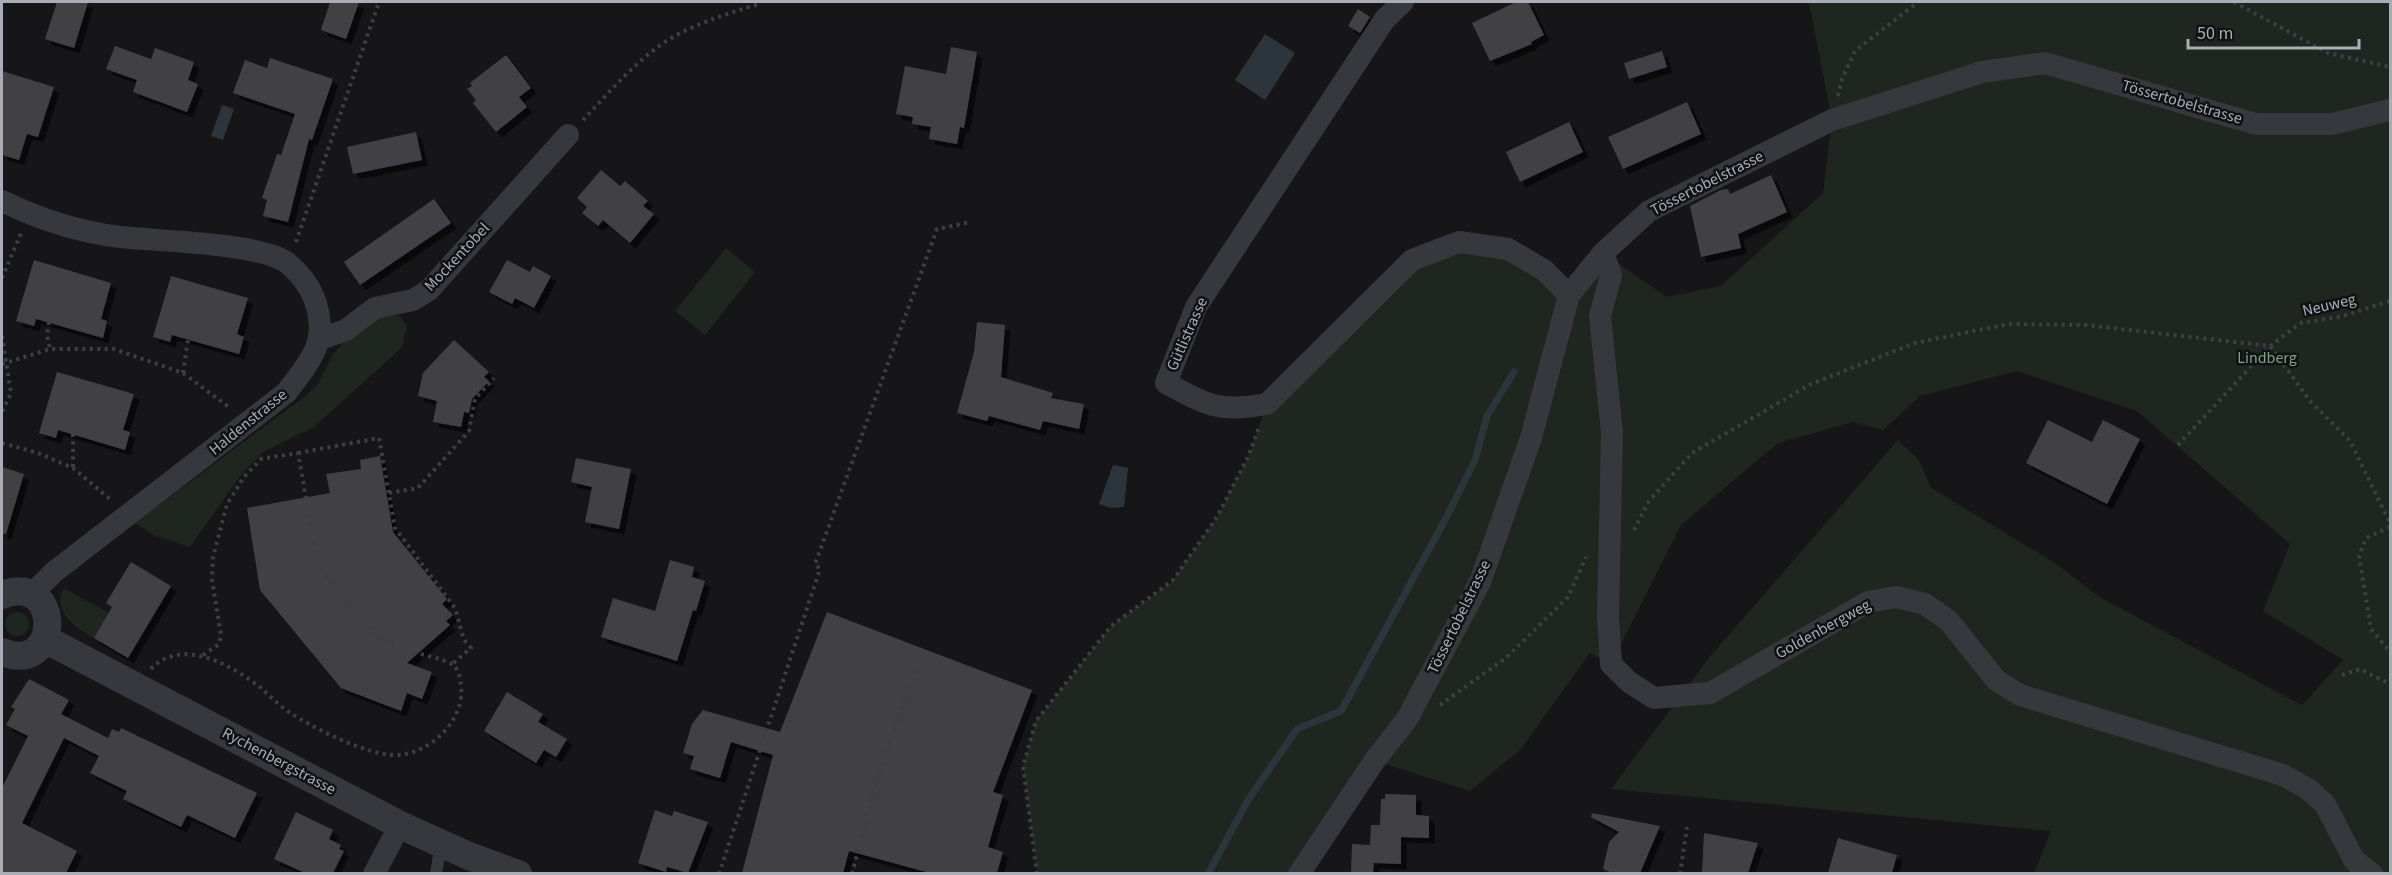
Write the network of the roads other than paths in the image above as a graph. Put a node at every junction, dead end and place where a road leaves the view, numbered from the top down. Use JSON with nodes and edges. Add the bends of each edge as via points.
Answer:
{"nodes":[{"id":1,"x":1403,"y":2,"type":"edge"},
{"id":2,"x":2391,"y":110,"type":"edge"},
{"id":3,"x":568,"y":135,"type":"road end"},
{"id":4,"x":2,"y":201,"type":"edge"},
{"id":5,"x":1603,"y":253,"type":"junction"},
{"id":6,"x":1569,"y":295,"type":"junction"},
{"id":7,"x":321,"y":339,"type":"junction"},
{"id":8,"x":2,"y":595,"type":"edge"},
{"id":9,"x":31,"y":595,"type":"junction"},
{"id":10,"x":45,"y":639,"type":"junction"},
{"id":11,"x":2,"y":652,"type":"edge"},
{"id":12,"x":400,"y":825,"type":"junction"},
{"id":13,"x":441,"y":843,"type":"junction"},
{"id":14,"x":374,"y":873,"type":"edge"},
{"id":15,"x":436,"y":873,"type":"edge"},
{"id":16,"x":518,"y":873,"type":"edge"},
{"id":17,"x":1299,"y":873,"type":"edge"},
{"id":18,"x":2372,"y":873,"type":"edge"}],
"edges":[{"from":1,"to":6,"type":"street","name":"Gütlistrasse","via":[[1385,19],[1196,307],[1166,383],[1202,402],[1235,410],[1266,404],[1412,260],[1459,242],[1508,249],[1544,270]]},
{"from":2,"to":5,"type":"street","name":"Tössertobelstrasse","via":[[2332,123],[2256,124],[2045,63],[1982,72],[1832,120],[1649,211]]},
{"from":3,"to":7,"type":"street","name":"Mockentobel","via":[[429,290],[413,300],[375,308],[346,330]]},
{"from":4,"to":7,"type":"street","via":[[65,226],[250,251],[285,261],[309,286],[319,312]]},
{"from":5,"to":6,"type":"street","name":"Tössertobelstrasse"},
{"from":5,"to":18,"type":"street","name":"Goldenbergweg","via":[[1611,275],[1600,316],[1612,434],[1609,640],[1611,664],[1629,682],[1654,698],[1710,693],[1868,602],[1896,597],[1925,604],[1949,621],[1996,680],[2019,695],[2283,775],[2308,789],[2325,804],[2354,860]]},
{"from":6,"to":17,"type":"street","name":"Tössertobelstrasse","via":[[1531,438],[1480,582],[1407,720],[1375,760]]},
{"from":7,"to":9,"type":"street","name":"Haldenstrasse","via":[[287,392],[54,572]]},
{"from":8,"to":9,"type":"street"},
{"from":9,"to":10,"type":"street","via":[[39,601],[48,619]]},
{"from":10,"to":11,"type":"street","via":[[30,653],[20,656]]},
{"from":10,"to":12,"type":"street","name":"Rychenbergstrasse"},
{"from":12,"to":13,"type":"street","name":"Rychenbergstrasse"},
{"from":12,"to":14,"type":"street"},
{"from":13,"to":15,"type":"lane"},
{"from":13,"to":16,"type":"street","name":"Rychenbergstrasse"}]}
